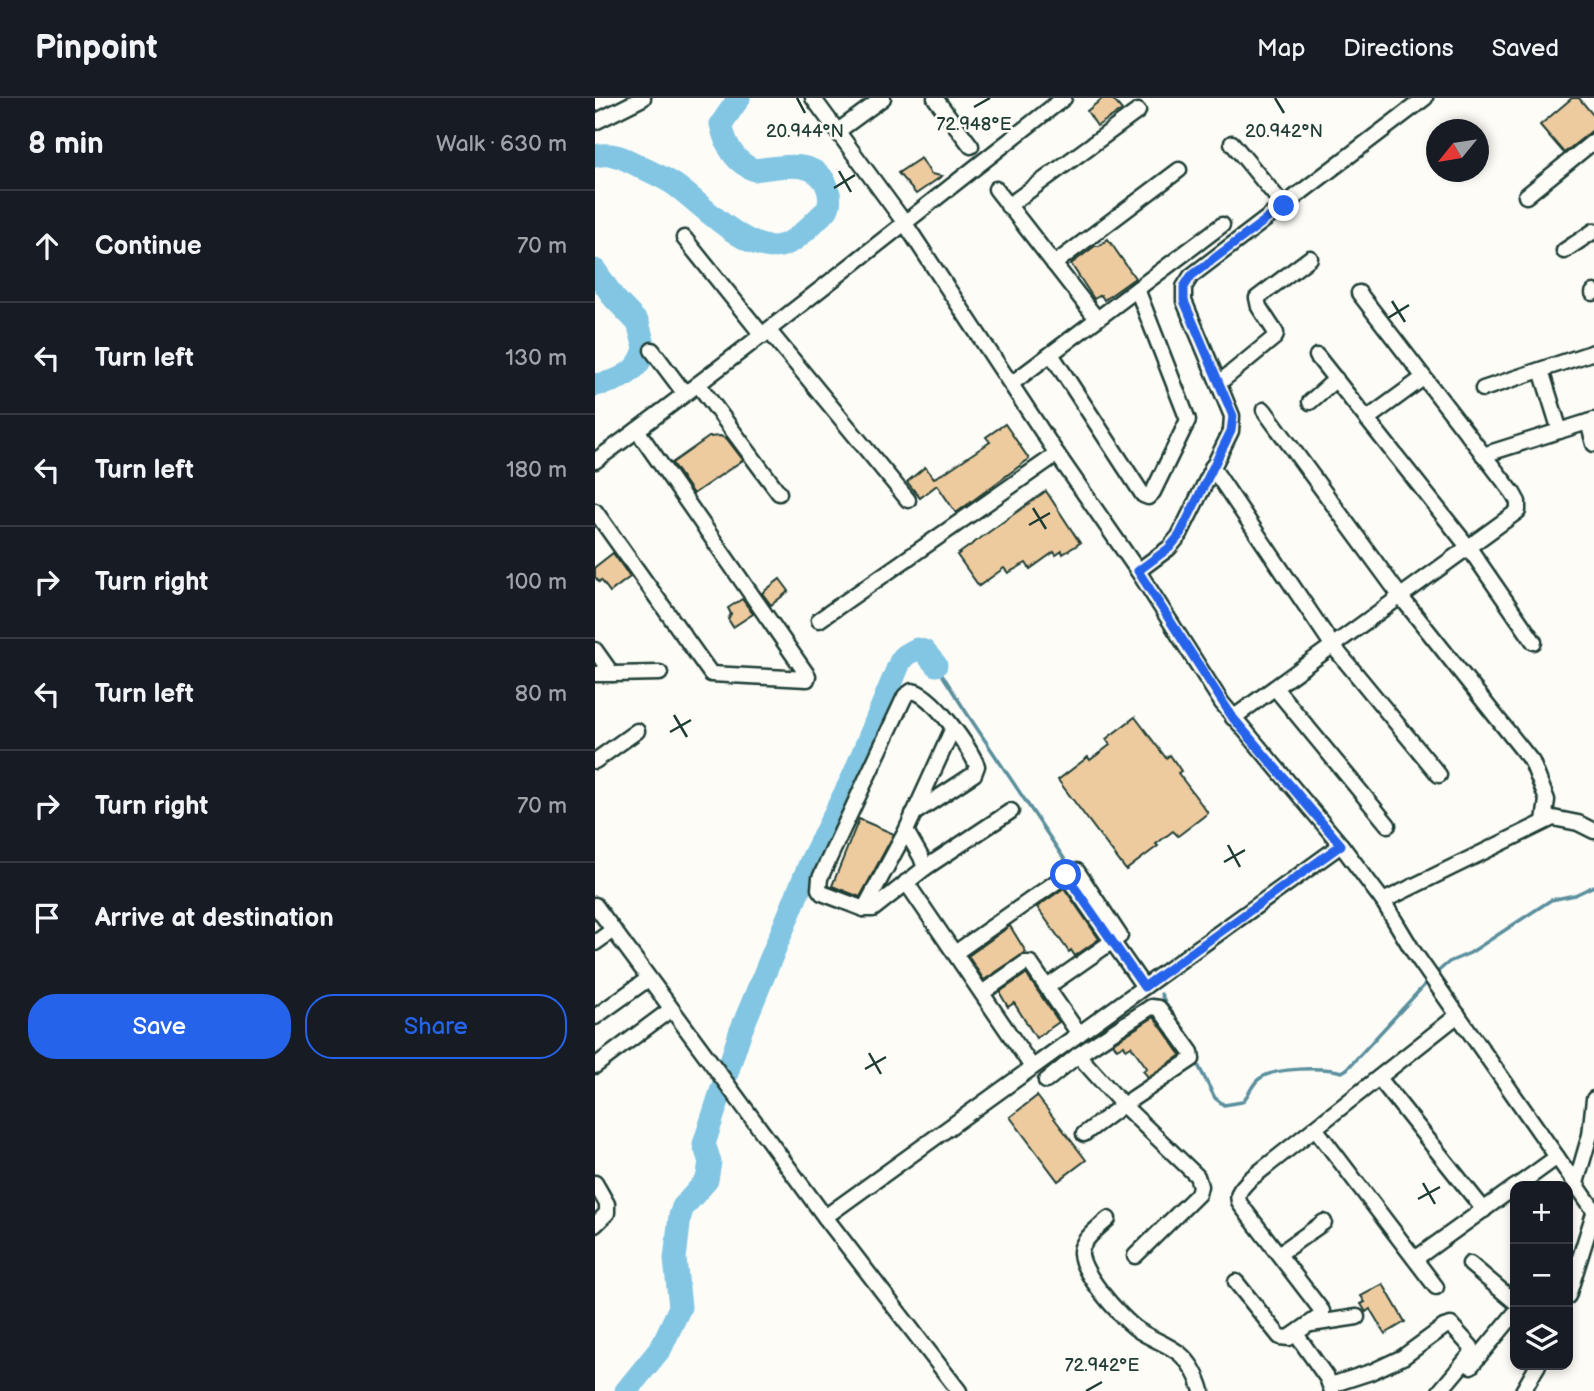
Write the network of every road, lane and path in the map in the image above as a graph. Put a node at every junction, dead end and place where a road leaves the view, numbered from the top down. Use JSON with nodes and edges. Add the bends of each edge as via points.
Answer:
{"nodes":[{"id":1,"x":643,"y":98,"type":"edge"},
{"id":2,"x":813,"y":98,"type":"edge"},
{"id":3,"x":883,"y":98,"type":"edge"},
{"id":4,"x":935,"y":98,"type":"edge"},
{"id":5,"x":1064,"y":98,"type":"edge"},
{"id":6,"x":1425,"y":98,"type":"edge"},
{"id":7,"x":1137,"y":111,"type":"dead end"},
{"id":8,"x":595,"y":122,"type":"edge"},
{"id":9,"x":838,"y":131,"type":"junction"},
{"id":10,"x":1594,"y":141,"type":"edge"},
{"id":11,"x":1232,"y":144,"type":"dead end"},
{"id":12,"x":971,"y":146,"type":"dead end"},
{"id":13,"x":1179,"y":170,"type":"dead end"},
{"id":14,"x":996,"y":189,"type":"dead end"},
{"id":15,"x":1526,"y":196,"type":"dead end"},
{"id":16,"x":1009,"y":206,"type":"junction"},
{"id":17,"x":1284,"y":206,"type":"junction"},
{"id":18,"x":904,"y":222,"type":"junction"},
{"id":19,"x":1222,"y":225,"type":"dead end"},
{"id":20,"x":1594,"y":231,"type":"edge"},
{"id":21,"x":684,"y":238,"type":"dead end"},
{"id":22,"x":1564,"y":251,"type":"dead end"},
{"id":23,"x":1310,"y":258,"type":"dead end"},
{"id":24,"x":1054,"y":264,"type":"junction"},
{"id":25,"x":1137,"y":289,"type":"junction"},
{"id":26,"x":1359,"y":293,"type":"dead end"},
{"id":27,"x":1097,"y":319,"type":"junction"},
{"id":28,"x":766,"y":333,"type":"junction"},
{"id":29,"x":652,"y":350,"type":"dead end"},
{"id":30,"x":1594,"y":352,"type":"edge"},
{"id":31,"x":1051,"y":354,"type":"junction"},
{"id":32,"x":1317,"y":356,"type":"dead end"},
{"id":33,"x":1541,"y":370,"type":"junction"},
{"id":34,"x":1423,"y":378,"type":"junction"},
{"id":35,"x":1336,"y":379,"type":"junction"},
{"id":36,"x":1219,"y":383,"type":"junction"},
{"id":37,"x":698,"y":384,"type":"junction"},
{"id":38,"x":1011,"y":384,"type":"junction"},
{"id":39,"x":1483,"y":389,"type":"dead end"},
{"id":40,"x":685,"y":394,"type":"junction"},
{"id":41,"x":1310,"y":402,"type":"dead end"},
{"id":42,"x":1264,"y":410,"type":"dead end"},
{"id":43,"x":1367,"y":419,"type":"junction"},
{"id":44,"x":1591,"y":421,"type":"edge"},
{"id":45,"x":637,"y":430,"type":"junction"},
{"id":46,"x":1560,"y":430,"type":"junction"},
{"id":47,"x":1594,"y":444,"type":"edge"},
{"id":48,"x":1057,"y":454,"type":"junction"},
{"id":49,"x":1483,"y":455,"type":"junction"},
{"id":50,"x":595,"y":461,"type":"edge"},
{"id":51,"x":1212,"y":467,"type":"junction"},
{"id":52,"x":779,"y":493,"type":"dead end"},
{"id":53,"x":908,"y":500,"type":"dead end"},
{"id":54,"x":595,"y":511,"type":"edge"},
{"id":55,"x":1469,"y":548,"type":"junction"},
{"id":56,"x":1138,"y":571,"type":"junction"},
{"id":57,"x":1401,"y":597,"type":"junction"},
{"id":58,"x":820,"y":620,"type":"dead end"},
{"id":59,"x":1534,"y":642,"type":"dead end"},
{"id":60,"x":1333,"y":646,"type":"junction"},
{"id":61,"x":595,"y":650,"type":"edge"},
{"id":62,"x":660,"y":673,"type":"dead end"},
{"id":63,"x":595,"y":674,"type":"edge"},
{"id":64,"x":612,"y":674,"type":"junction"},
{"id":65,"x":1275,"y":688,"type":"junction"},
{"id":66,"x":1233,"y":718,"type":"junction"},
{"id":67,"x":953,"y":728,"type":"junction"},
{"id":68,"x":637,"y":731,"type":"dead end"},
{"id":69,"x":595,"y":761,"type":"edge"},
{"id":70,"x":1439,"y":775,"type":"dead end"},
{"id":71,"x":1011,"y":811,"type":"dead end"},
{"id":72,"x":913,"y":814,"type":"junction"},
{"id":73,"x":1544,"y":821,"type":"junction"},
{"id":74,"x":1388,"y":825,"type":"dead end"},
{"id":75,"x":906,"y":831,"type":"junction"},
{"id":76,"x":1594,"y":831,"type":"edge"},
{"id":77,"x":1341,"y":845,"type":"junction"},
{"id":78,"x":925,"y":868,"type":"junction"},
{"id":79,"x":906,"y":882,"type":"junction"},
{"id":80,"x":1383,"y":901,"type":"junction"},
{"id":81,"x":595,"y":905,"type":"edge"},
{"id":82,"x":864,"y":909,"type":"junction"},
{"id":83,"x":613,"y":930,"type":"junction"},
{"id":84,"x":595,"y":943,"type":"edge"},
{"id":85,"x":1112,"y":943,"type":"junction"},
{"id":86,"x":955,"y":953,"type":"junction"},
{"id":87,"x":648,"y":979,"type":"junction"},
{"id":88,"x":1047,"y":987,"type":"junction"},
{"id":89,"x":1144,"y":987,"type":"junction"},
{"id":90,"x":982,"y":993,"type":"junction"},
{"id":91,"x":670,"y":1010,"type":"junction"},
{"id":92,"x":1458,"y":1015,"type":"junction"},
{"id":93,"x":595,"y":1017,"type":"edge"},
{"id":94,"x":1084,"y":1030,"type":"junction"},
{"id":95,"x":1101,"y":1041,"type":"junction"},
{"id":96,"x":1078,"y":1055,"type":"junction"},
{"id":97,"x":595,"y":1066,"type":"edge"},
{"id":98,"x":1032,"y":1068,"type":"junction"},
{"id":99,"x":1379,"y":1078,"type":"junction"},
{"id":100,"x":1046,"y":1080,"type":"dead end"},
{"id":101,"x":1594,"y":1099,"type":"edge"},
{"id":102,"x":1123,"y":1105,"type":"junction"},
{"id":103,"x":1315,"y":1128,"type":"junction"},
{"id":104,"x":1084,"y":1134,"type":"dead end"},
{"id":105,"x":1557,"y":1157,"type":"junction"},
{"id":106,"x":1524,"y":1181,"type":"edge"},
{"id":107,"x":595,"y":1183,"type":"edge"},
{"id":108,"x":1576,"y":1184,"type":"junction"},
{"id":109,"x":1510,"y":1191,"type":"edge"},
{"id":110,"x":1484,"y":1210,"type":"junction"},
{"id":111,"x":1594,"y":1212,"type":"edge"},
{"id":112,"x":825,"y":1217,"type":"junction"},
{"id":113,"x":1108,"y":1219,"type":"dead end"},
{"id":114,"x":1324,"y":1222,"type":"dead end"},
{"id":115,"x":595,"y":1226,"type":"edge"},
{"id":116,"x":1279,"y":1254,"type":"junction"},
{"id":117,"x":1135,"y":1256,"type":"dead end"},
{"id":118,"x":1415,"y":1259,"type":"junction"},
{"id":119,"x":1470,"y":1264,"type":"dead end"},
{"id":120,"x":1573,"y":1280,"type":"edge"},
{"id":121,"x":1236,"y":1282,"type":"dead end"},
{"id":122,"x":1436,"y":1287,"type":"dead end"},
{"id":123,"x":1510,"y":1298,"type":"edge"},
{"id":124,"x":1357,"y":1317,"type":"dead end"},
{"id":125,"x":1510,"y":1319,"type":"edge"},
{"id":126,"x":1310,"y":1324,"type":"junction"},
{"id":127,"x":1296,"y":1334,"type":"junction"},
{"id":128,"x":1535,"y":1370,"type":"edge"},
{"id":129,"x":1332,"y":1388,"type":"edge"},
{"id":130,"x":959,"y":1391,"type":"edge"},
{"id":131,"x":1202,"y":1391,"type":"edge"},
{"id":132,"x":1440,"y":1391,"type":"edge"},
{"id":133,"x":1450,"y":1391,"type":"edge"},
{"id":134,"x":1523,"y":1391,"type":"edge"}],
"edges":[{"from":1,"to":8,"type":"street"},
{"from":2,"to":9,"type":"street"},
{"from":3,"to":9,"type":"street"},
{"from":4,"to":12,"type":"street"},
{"from":5,"to":18,"type":"street"},
{"from":6,"to":17,"type":"street"},
{"from":7,"to":16,"type":"street"},
{"from":9,"to":18,"type":"street"},
{"from":10,"to":15,"type":"street"},
{"from":11,"to":17,"type":"street"},
{"from":13,"to":24,"type":"street"},
{"from":14,"to":16,"type":"street"},
{"from":16,"to":24,"type":"street"},
{"from":17,"to":36,"type":"street","via":[[1191,276],[1184,287],[1184,301]]},
{"from":18,"to":28,"type":"street"},
{"from":18,"to":38,"type":"street"},
{"from":19,"to":25,"type":"street"},
{"from":20,"to":22,"type":"street"},
{"from":21,"to":28,"type":"street"},
{"from":23,"to":36,"type":"street","via":[[1257,298],[1275,337]]},
{"from":24,"to":27,"type":"street"},
{"from":25,"to":27,"type":"street"},
{"from":25,"to":31,"type":"street","via":[[1188,420],[1148,497]]},
{"from":26,"to":34,"type":"street"},
{"from":27,"to":31,"type":"street"},
{"from":28,"to":37,"type":"street"},
{"from":28,"to":53,"type":"street"},
{"from":29,"to":40,"type":"street"},
{"from":30,"to":33,"type":"street"},
{"from":31,"to":38,"type":"street"},
{"from":32,"to":35,"type":"street"},
{"from":33,"to":39,"type":"street"},
{"from":33,"to":46,"type":"street"},
{"from":34,"to":43,"type":"street"},
{"from":34,"to":49,"type":"street"},
{"from":35,"to":41,"type":"street"},
{"from":35,"to":43,"type":"street"},
{"from":36,"to":51,"type":"street","via":[[1233,424]]},
{"from":37,"to":40,"type":"street"},
{"from":37,"to":52,"type":"street"},
{"from":38,"to":48,"type":"street"},
{"from":40,"to":45,"type":"street"},
{"from":42,"to":57,"type":"street"},
{"from":43,"to":55,"type":"street"},
{"from":44,"to":46,"type":"street"},
{"from":44,"to":47,"type":"street"},
{"from":45,"to":50,"type":"street"},
{"from":45,"to":54,"type":"street","via":[[807,678],[711,674]]},
{"from":46,"to":49,"type":"street"},
{"from":48,"to":56,"type":"street"},
{"from":48,"to":58,"type":"street"},
{"from":49,"to":55,"type":"street","via":[[1513,493],[1518,511]]},
{"from":51,"to":56,"type":"street","via":[[1179,536]]},
{"from":51,"to":60,"type":"street"},
{"from":55,"to":57,"type":"street"},
{"from":55,"to":59,"type":"street"},
{"from":56,"to":66,"type":"street"},
{"from":57,"to":60,"type":"street"},
{"from":57,"to":73,"type":"street","via":[[1532,762],[1547,800]]},
{"from":60,"to":65,"type":"street"},
{"from":60,"to":70,"type":"street"},
{"from":61,"to":64,"type":"street"},
{"from":62,"to":64,"type":"street"},
{"from":63,"to":64,"type":"street"},
{"from":65,"to":66,"type":"street"},
{"from":65,"to":74,"type":"street"},
{"from":66,"to":77,"type":"street"},
{"from":67,"to":72,"type":"street"},
{"from":67,"to":72,"type":"street","via":[[976,762],[977,771]]},
{"from":67,"to":82,"type":"street","via":[[924,696],[912,691],[905,696],[819,884],[823,893]]},
{"from":68,"to":69,"type":"street"},
{"from":71,"to":78,"type":"street"},
{"from":72,"to":75,"type":"street"},
{"from":73,"to":76,"type":"street","via":[[1562,818]]},
{"from":73,"to":80,"type":"street"},
{"from":75,"to":78,"type":"street"},
{"from":75,"to":82,"type":"street"},
{"from":77,"to":80,"type":"street"},
{"from":77,"to":89,"type":"street"},
{"from":78,"to":79,"type":"street"},
{"from":79,"to":82,"type":"street","via":[[873,909]]},
{"from":79,"to":86,"type":"street"},
{"from":80,"to":92,"type":"street"},
{"from":81,"to":83,"type":"street"},
{"from":83,"to":84,"type":"street"},
{"from":83,"to":87,"type":"street"},
{"from":85,"to":86,"type":"street","via":[[1066,875]]},
{"from":85,"to":88,"type":"street"},
{"from":85,"to":89,"type":"street"},
{"from":86,"to":90,"type":"street"},
{"from":87,"to":91,"type":"street"},
{"from":87,"to":93,"type":"street"},
{"from":88,"to":90,"type":"street","via":[[1030,963],[1025,963]]},
{"from":88,"to":94,"type":"street"},
{"from":89,"to":94,"type":"street"},
{"from":90,"to":98,"type":"street"},
{"from":91,"to":97,"type":"street"},
{"from":91,"to":112,"type":"street"},
{"from":92,"to":99,"type":"street"},
{"from":92,"to":105,"type":"street"},
{"from":94,"to":95,"type":"street"},
{"from":94,"to":98,"type":"street"},
{"from":95,"to":96,"type":"street"},
{"from":95,"to":102,"type":"street","via":[[1156,1006],[1193,1056]]},
{"from":96,"to":100,"type":"street"},
{"from":96,"to":102,"type":"street"},
{"from":98,"to":112,"type":"street"},
{"from":99,"to":103,"type":"street"},
{"from":99,"to":110,"type":"street"},
{"from":101,"to":108,"type":"street","via":[[1590,1135]]},
{"from":102,"to":104,"type":"street"},
{"from":102,"to":117,"type":"street","via":[[1197,1176],[1200,1186],[1198,1194]]},
{"from":103,"to":116,"type":"street","via":[[1249,1180],[1237,1198]]},
{"from":103,"to":118,"type":"street"},
{"from":105,"to":106,"type":"street"},
{"from":105,"to":108,"type":"street"},
{"from":107,"to":115,"type":"street","via":[[607,1213]]},
{"from":108,"to":111,"type":"street"},
{"from":109,"to":110,"type":"street"},
{"from":110,"to":118,"type":"street"},
{"from":111,"to":120,"type":"street"},
{"from":112,"to":130,"type":"street"},
{"from":113,"to":131,"type":"street","via":[[1082,1247],[1085,1267],[1122,1318],[1179,1353],[1193,1367]]},
{"from":114,"to":116,"type":"street"},
{"from":116,"to":126,"type":"street","via":[[1322,1311]]},
{"from":118,"to":122,"type":"street"},
{"from":119,"to":123,"type":"street"},
{"from":121,"to":127,"type":"street","via":[[1280,1337]]},
{"from":124,"to":126,"type":"street"},
{"from":125,"to":133,"type":"street"},
{"from":126,"to":127,"type":"street"},
{"from":127,"to":129,"type":"street"},
{"from":128,"to":134,"type":"street"},
{"from":129,"to":132,"type":"street","via":[[1403,1357],[1451,1325],[1472,1353]]}]}
